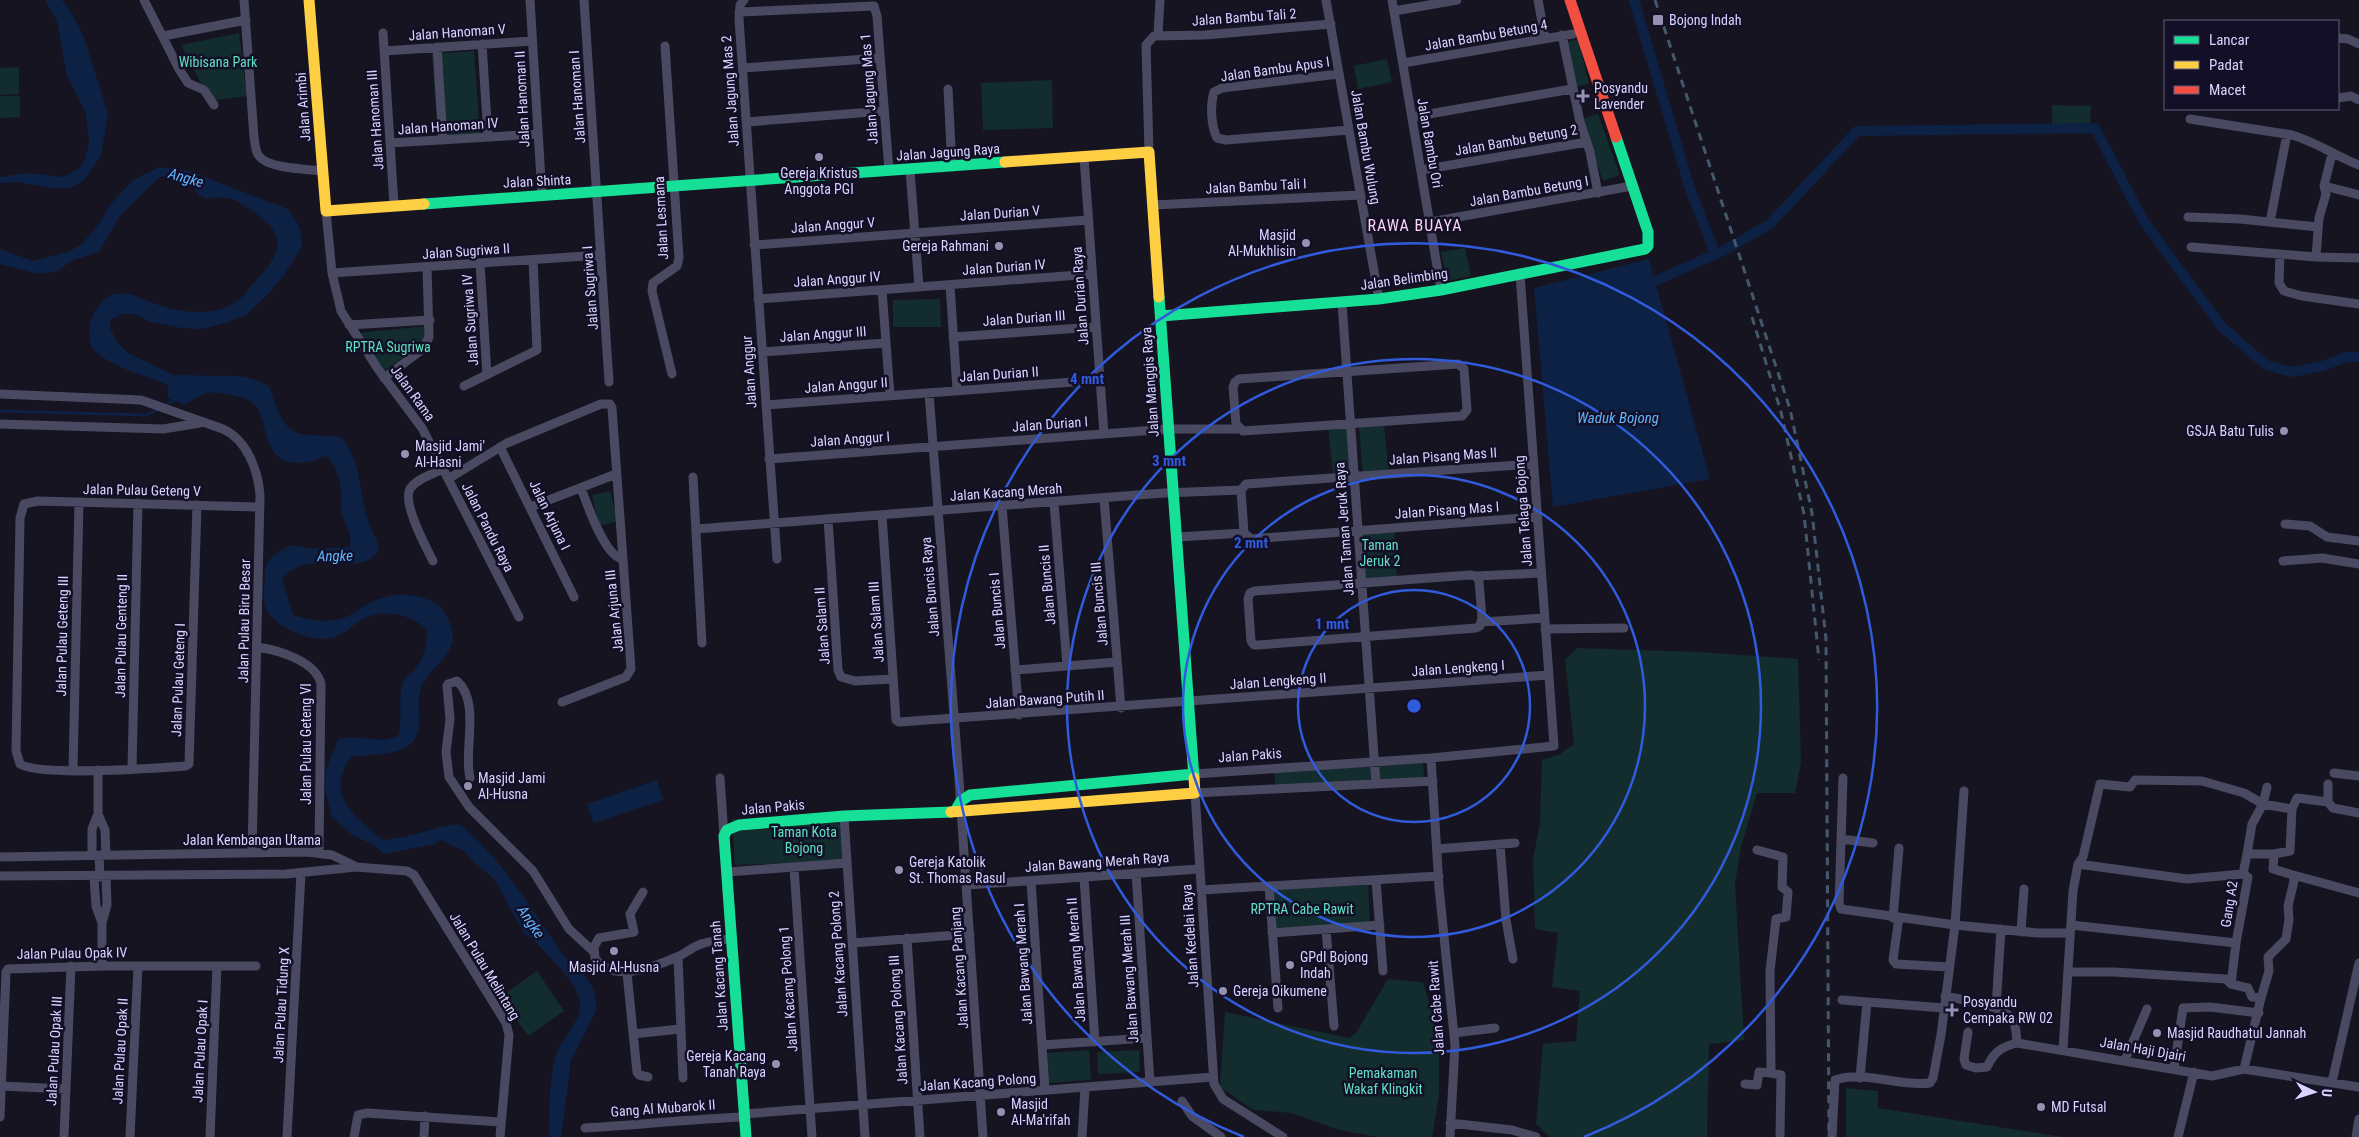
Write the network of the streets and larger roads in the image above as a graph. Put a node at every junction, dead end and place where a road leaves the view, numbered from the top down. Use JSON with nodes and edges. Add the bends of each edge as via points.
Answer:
{"nodes":[{"id":1,"x":144,"y":0,"type":"edge"},
{"id":2,"x":244,"y":0,"type":"edge"},
{"id":3,"x":309,"y":0,"type":"edge"},
{"id":4,"x":530,"y":0,"type":"edge"},
{"id":5,"x":584,"y":0,"type":"edge"},
{"id":6,"x":744,"y":0,"type":"edge"},
{"id":7,"x":1160,"y":0,"type":"edge"},
{"id":8,"x":1326,"y":0,"type":"edge"},
{"id":9,"x":1392,"y":0,"type":"edge"},
{"id":10,"x":1457,"y":0,"type":"edge"},
{"id":11,"x":1538,"y":0,"type":"edge"},
{"id":12,"x":1570,"y":0,"type":"edge"},
{"id":13,"x":1394,"y":11,"type":"junction"},
{"id":14,"x":739,"y":12,"type":"junction"},
{"id":15,"x":246,"y":20,"type":"junction"},
{"id":16,"x":1331,"y":24,"type":"junction"},
{"id":17,"x":383,"y":33,"type":"dead end"},
{"id":18,"x":1158,"y":34,"type":"junction"},
{"id":19,"x":1573,"y":34,"type":"dead end"},
{"id":20,"x":163,"y":36,"type":"junction"},
{"id":21,"x":1562,"y":36,"type":"junction"},
{"id":22,"x":1545,"y":38,"type":"junction"},
{"id":23,"x":2339,"y":38,"type":"edge"},
{"id":24,"x":532,"y":41,"type":"junction"},
{"id":25,"x":482,"y":44,"type":"junction"},
{"id":26,"x":2359,"y":44,"type":"edge"},
{"id":27,"x":665,"y":46,"type":"dead end"},
{"id":28,"x":437,"y":47,"type":"junction"},
{"id":29,"x":384,"y":50,"type":"junction"},
{"id":30,"x":880,"y":58,"type":"junction"},
{"id":31,"x":1403,"y":63,"type":"junction"},
{"id":32,"x":743,"y":68,"type":"junction"},
{"id":33,"x":1339,"y":74,"type":"junction"},
{"id":34,"x":948,"y":89,"type":"dead end"},
{"id":35,"x":1572,"y":90,"type":"junction"},
{"id":36,"x":2339,"y":98,"type":"edge"},
{"id":37,"x":2359,"y":100,"type":"edge"},
{"id":38,"x":214,"y":105,"type":"dead end"},
{"id":39,"x":884,"y":111,"type":"junction"},
{"id":40,"x":1412,"y":117,"type":"junction"},
{"id":41,"x":2190,"y":119,"type":"dead end"},
{"id":42,"x":747,"y":122,"type":"junction"},
{"id":43,"x":1349,"y":130,"type":"junction"},
{"id":44,"x":538,"y":134,"type":"junction"},
{"id":45,"x":2287,"y":134,"type":"junction"},
{"id":46,"x":488,"y":137,"type":"junction"},
{"id":47,"x":443,"y":140,"type":"junction"},
{"id":48,"x":1587,"y":142,"type":"junction"},
{"id":49,"x":390,"y":143,"type":"junction"},
{"id":50,"x":1149,"y":152,"type":"junction"},
{"id":51,"x":2332,"y":154,"type":"junction"},
{"id":52,"x":1084,"y":157,"type":"junction"},
{"id":53,"x":2359,"y":165,"type":"edge"},
{"id":54,"x":952,"y":167,"type":"junction"},
{"id":55,"x":910,"y":170,"type":"junction"},
{"id":56,"x":1421,"y":170,"type":"junction"},
{"id":57,"x":323,"y":171,"type":"junction"},
{"id":58,"x":889,"y":172,"type":"junction"},
{"id":59,"x":750,"y":182,"type":"junction"},
{"id":60,"x":674,"y":186,"type":"junction"},
{"id":61,"x":1632,"y":186,"type":"junction"},
{"id":62,"x":2324,"y":186,"type":"junction"},
{"id":63,"x":597,"y":193,"type":"junction"},
{"id":64,"x":1598,"y":193,"type":"junction"},
{"id":65,"x":1360,"y":194,"type":"junction"},
{"id":66,"x":2359,"y":195,"type":"edge"},
{"id":67,"x":542,"y":196,"type":"junction"},
{"id":68,"x":394,"y":205,"type":"junction"},
{"id":69,"x":1152,"y":205,"type":"junction"},
{"id":70,"x":326,"y":211,"type":"junction"},
{"id":71,"x":2188,"y":217,"type":"dead end"},
{"id":72,"x":1088,"y":220,"type":"junction"},
{"id":73,"x":1430,"y":222,"type":"junction"},
{"id":74,"x":2270,"y":222,"type":"junction"},
{"id":75,"x":2318,"y":227,"type":"junction"},
{"id":76,"x":915,"y":233,"type":"junction"},
{"id":77,"x":754,"y":245,"type":"junction"},
{"id":78,"x":2191,"y":247,"type":"dead end"},
{"id":79,"x":2280,"y":254,"type":"junction"},
{"id":80,"x":601,"y":255,"type":"junction"},
{"id":81,"x":2316,"y":256,"type":"junction"},
{"id":82,"x":2359,"y":258,"type":"edge"},
{"id":83,"x":533,"y":260,"type":"junction"},
{"id":84,"x":480,"y":263,"type":"junction"},
{"id":85,"x":427,"y":267,"type":"junction"},
{"id":86,"x":332,"y":273,"type":"junction"},
{"id":87,"x":1092,"y":274,"type":"junction"},
{"id":88,"x":1520,"y":274,"type":"junction"},
{"id":89,"x":950,"y":285,"type":"junction"},
{"id":90,"x":919,"y":287,"type":"junction"},
{"id":91,"x":882,"y":290,"type":"junction"},
{"id":92,"x":1441,"y":290,"type":"junction"},
{"id":93,"x":758,"y":299,"type":"junction"},
{"id":94,"x":1379,"y":299,"type":"junction"},
{"id":95,"x":1342,"y":303,"type":"junction"},
{"id":96,"x":2359,"y":304,"type":"edge"},
{"id":97,"x":1161,"y":316,"type":"junction"},
{"id":98,"x":430,"y":320,"type":"junction"},
{"id":99,"x":349,"y":325,"type":"junction"},
{"id":100,"x":1096,"y":326,"type":"junction"},
{"id":101,"x":953,"y":337,"type":"junction"},
{"id":102,"x":886,"y":343,"type":"junction"},
{"id":103,"x":762,"y":352,"type":"junction"},
{"id":104,"x":1347,"y":371,"type":"junction"},
{"id":105,"x":672,"y":374,"type":"dead end"},
{"id":106,"x":487,"y":375,"type":"junction"},
{"id":107,"x":384,"y":378,"type":"junction"},
{"id":108,"x":1100,"y":380,"type":"junction"},
{"id":109,"x":609,"y":382,"type":"dead end"},
{"id":110,"x":464,"y":386,"type":"dead end"},
{"id":111,"x":957,"y":390,"type":"junction"},
{"id":112,"x":929,"y":392,"type":"junction"},
{"id":113,"x":0,"y":394,"type":"edge"},
{"id":114,"x":890,"y":395,"type":"junction"},
{"id":115,"x":766,"y":405,"type":"junction"},
{"id":116,"x":612,"y":408,"type":"joint"},
{"id":117,"x":200,"y":423,"type":"junction"},
{"id":118,"x":1355,"y":423,"type":"junction"},
{"id":119,"x":0,"y":424,"type":"edge"},
{"id":120,"x":1169,"y":429,"type":"junction"},
{"id":121,"x":1238,"y":429,"type":"junction"},
{"id":122,"x":1104,"y":434,"type":"junction"},
{"id":123,"x":933,"y":446,"type":"junction"},
{"id":124,"x":500,"y":447,"type":"junction"},
{"id":125,"x":769,"y":458,"type":"junction"},
{"id":126,"x":1534,"y":464,"type":"junction"},
{"id":127,"x":443,"y":469,"type":"junction"},
{"id":128,"x":616,"y":474,"type":"junction"},
{"id":129,"x":693,"y":477,"type":"dead end"},
{"id":130,"x":1354,"y":477,"type":"junction"},
{"id":131,"x":448,"y":479,"type":"junction"},
{"id":132,"x":581,"y":488,"type":"junction"},
{"id":133,"x":1241,"y":490,"type":"junction"},
{"id":134,"x":1174,"y":494,"type":"junction"},
{"id":135,"x":1104,"y":498,"type":"junction"},
{"id":136,"x":79,"y":502,"type":"junction"},
{"id":137,"x":1054,"y":502,"type":"junction"},
{"id":138,"x":24,"y":504,"type":"joint"},
{"id":139,"x":138,"y":504,"type":"junction"},
{"id":140,"x":197,"y":505,"type":"junction"},
{"id":141,"x":1002,"y":506,"type":"junction"},
{"id":142,"x":260,"y":507,"type":"junction"},
{"id":143,"x":531,"y":507,"type":"junction"},
{"id":144,"x":938,"y":511,"type":"junction"},
{"id":145,"x":882,"y":515,"type":"junction"},
{"id":146,"x":1538,"y":517,"type":"junction"},
{"id":147,"x":828,"y":519,"type":"junction"},
{"id":148,"x":774,"y":523,"type":"junction"},
{"id":149,"x":2285,"y":524,"type":"dead end"},
{"id":150,"x":696,"y":529,"type":"junction"},
{"id":151,"x":1358,"y":530,"type":"junction"},
{"id":152,"x":1244,"y":533,"type":"junction"},
{"id":153,"x":1177,"y":537,"type":"junction"},
{"id":154,"x":2359,"y":540,"type":"edge"},
{"id":155,"x":622,"y":559,"type":"junction"},
{"id":156,"x":777,"y":560,"type":"dead end"},
{"id":157,"x":433,"y":561,"type":"dead end"},
{"id":158,"x":2283,"y":561,"type":"dead end"},
{"id":159,"x":2359,"y":564,"type":"edge"},
{"id":160,"x":1541,"y":573,"type":"junction"},
{"id":161,"x":1476,"y":576,"type":"junction"},
{"id":162,"x":1362,"y":583,"type":"junction"},
{"id":163,"x":574,"y":597,"type":"dead end"},
{"id":164,"x":519,"y":617,"type":"dead end"},
{"id":165,"x":1544,"y":618,"type":"junction"},
{"id":166,"x":1482,"y":622,"type":"junction"},
{"id":167,"x":1624,"y":628,"type":"dead end"},
{"id":168,"x":1545,"y":629,"type":"junction"},
{"id":169,"x":1366,"y":637,"type":"junction"},
{"id":170,"x":702,"y":642,"type":"dead end"},
{"id":171,"x":257,"y":647,"type":"junction"},
{"id":172,"x":1117,"y":662,"type":"junction"},
{"id":173,"x":1067,"y":666,"type":"junction"},
{"id":174,"x":1015,"y":670,"type":"junction"},
{"id":175,"x":1549,"y":675,"type":"junction"},
{"id":176,"x":893,"y":679,"type":"junction"},
{"id":177,"x":1369,"y":688,"type":"junction"},
{"id":178,"x":562,"y":702,"type":"dead end"},
{"id":179,"x":1189,"y":703,"type":"junction"},
{"id":180,"x":1121,"y":708,"type":"junction"},
{"id":181,"x":1019,"y":715,"type":"junction"},
{"id":182,"x":954,"y":720,"type":"junction"},
{"id":183,"x":903,"y":723,"type":"joint"},
{"id":184,"x":1554,"y":746,"type":"joint"},
{"id":185,"x":1431,"y":758,"type":"junction"},
{"id":186,"x":1374,"y":761,"type":"junction"},
{"id":187,"x":132,"y":769,"type":"junction"},
{"id":188,"x":73,"y":770,"type":"junction"},
{"id":189,"x":98,"y":770,"type":"junction"},
{"id":190,"x":2334,"y":773,"type":"dead end"},
{"id":191,"x":1194,"y":774,"type":"junction"},
{"id":192,"x":2359,"y":776,"type":"edge"},
{"id":193,"x":470,"y":778,"type":"dead end"},
{"id":194,"x":720,"y":778,"type":"dead end"},
{"id":195,"x":1843,"y":778,"type":"dead end"},
{"id":196,"x":959,"y":779,"type":"joint"},
{"id":197,"x":1433,"y":781,"type":"junction"},
{"id":198,"x":1376,"y":784,"type":"junction"},
{"id":199,"x":2328,"y":784,"type":"dead end"},
{"id":200,"x":2267,"y":787,"type":"dead end"},
{"id":201,"x":1964,"y":792,"type":"dead end"},
{"id":202,"x":1195,"y":793,"type":"junction"},
{"id":203,"x":2328,"y":802,"type":"junction"},
{"id":204,"x":2263,"y":804,"type":"junction"},
{"id":205,"x":959,"y":808,"type":"junction"},
{"id":206,"x":2292,"y":809,"type":"junction"},
{"id":207,"x":2359,"y":813,"type":"edge"},
{"id":208,"x":98,"y":814,"type":"junction"},
{"id":209,"x":844,"y":816,"type":"junction"},
{"id":210,"x":724,"y":836,"type":"junction"},
{"id":211,"x":1841,"y":840,"type":"junction"},
{"id":212,"x":1515,"y":843,"type":"dead end"},
{"id":213,"x":1873,"y":843,"type":"dead end"},
{"id":214,"x":1500,"y":844,"type":"junction"},
{"id":215,"x":1899,"y":848,"type":"dead end"},
{"id":216,"x":1437,"y":849,"type":"junction"},
{"id":217,"x":1757,"y":850,"type":"dead end"},
{"id":218,"x":252,"y":852,"type":"junction"},
{"id":219,"x":319,"y":853,"type":"junction"},
{"id":220,"x":2247,"y":854,"type":"junction"},
{"id":221,"x":2274,"y":854,"type":"junction"},
{"id":222,"x":99,"y":855,"type":"junction"},
{"id":223,"x":332,"y":855,"type":"junction"},
{"id":224,"x":0,"y":856,"type":"edge"},
{"id":225,"x":847,"y":863,"type":"junction"},
{"id":226,"x":2078,"y":864,"type":"junction"},
{"id":227,"x":356,"y":866,"type":"junction"},
{"id":228,"x":794,"y":867,"type":"junction"},
{"id":229,"x":332,"y":869,"type":"junction"},
{"id":230,"x":1199,"y":869,"type":"junction"},
{"id":231,"x":727,"y":872,"type":"junction"},
{"id":232,"x":301,"y":873,"type":"junction"},
{"id":233,"x":1136,"y":873,"type":"junction"},
{"id":234,"x":2243,"y":874,"type":"junction"},
{"id":235,"x":2293,"y":875,"type":"junction"},
{"id":236,"x":0,"y":876,"type":"edge"},
{"id":237,"x":1439,"y":876,"type":"junction"},
{"id":238,"x":100,"y":877,"type":"junction"},
{"id":239,"x":1084,"y":877,"type":"junction"},
{"id":240,"x":1031,"y":880,"type":"junction"},
{"id":241,"x":1376,"y":880,"type":"junction"},
{"id":242,"x":967,"y":885,"type":"junction"},
{"id":243,"x":1269,"y":886,"type":"junction"},
{"id":244,"x":2024,"y":889,"type":"dead end"},
{"id":245,"x":1201,"y":890,"type":"junction"},
{"id":246,"x":643,"y":892,"type":"dead end"},
{"id":247,"x":2359,"y":893,"type":"edge"},
{"id":248,"x":1896,"y":917,"type":"junction"},
{"id":249,"x":1380,"y":925,"type":"junction"},
{"id":250,"x":1955,"y":925,"type":"junction"},
{"id":251,"x":1326,"y":929,"type":"junction"},
{"id":252,"x":2070,"y":929,"type":"junction"},
{"id":253,"x":2001,"y":930,"type":"junction"},
{"id":254,"x":2020,"y":932,"type":"junction"},
{"id":255,"x":1272,"y":933,"type":"junction"},
{"id":256,"x":970,"y":934,"type":"junction"},
{"id":257,"x":907,"y":938,"type":"junction"},
{"id":258,"x":731,"y":939,"type":"junction"},
{"id":259,"x":853,"y":943,"type":"junction"},
{"id":260,"x":2236,"y":943,"type":"junction"},
{"id":261,"x":594,"y":952,"type":"junction"},
{"id":262,"x":678,"y":957,"type":"junction"},
{"id":263,"x":1513,"y":958,"type":"dead end"},
{"id":264,"x":2359,"y":963,"type":"edge"},
{"id":265,"x":71,"y":966,"type":"junction"},
{"id":266,"x":102,"y":966,"type":"junction"},
{"id":267,"x":138,"y":966,"type":"junction"},
{"id":268,"x":217,"y":966,"type":"junction"},
{"id":269,"x":256,"y":966,"type":"dead end"},
{"id":270,"x":1948,"y":966,"type":"junction"},
{"id":271,"x":1383,"y":971,"type":"dead end"},
{"id":272,"x":2068,"y":972,"type":"junction"},
{"id":273,"x":627,"y":973,"type":"junction"},
{"id":274,"x":2231,"y":984,"type":"junction"},
{"id":275,"x":1945,"y":996,"type":"junction"},
{"id":276,"x":2262,"y":998,"type":"junction"},
{"id":277,"x":1842,"y":1000,"type":"dead end"},
{"id":278,"x":1867,"y":1002,"type":"junction"},
{"id":279,"x":1278,"y":1008,"type":"dead end"},
{"id":280,"x":1944,"y":1008,"type":"junction"},
{"id":281,"x":1996,"y":1008,"type":"junction"},
{"id":282,"x":2147,"y":1009,"type":"dead end"},
{"id":283,"x":2259,"y":1013,"type":"junction"},
{"id":284,"x":1334,"y":1026,"type":"dead end"},
{"id":285,"x":680,"y":1028,"type":"junction"},
{"id":286,"x":1495,"y":1028,"type":"dead end"},
{"id":287,"x":1968,"y":1032,"type":"dead end"},
{"id":288,"x":1454,"y":1033,"type":"junction"},
{"id":289,"x":633,"y":1034,"type":"junction"},
{"id":290,"x":1147,"y":1038,"type":"junction"},
{"id":291,"x":1095,"y":1042,"type":"junction"},
{"id":292,"x":2017,"y":1042,"type":"junction"},
{"id":293,"x":1042,"y":1045,"type":"junction"},
{"id":294,"x":2064,"y":1049,"type":"junction"},
{"id":295,"x":2125,"y":1060,"type":"junction"},
{"id":296,"x":2174,"y":1069,"type":"junction"},
{"id":297,"x":2244,"y":1069,"type":"junction"},
{"id":298,"x":2194,"y":1072,"type":"junction"},
{"id":299,"x":1771,"y":1073,"type":"junction"},
{"id":300,"x":648,"y":1077,"type":"dead end"},
{"id":301,"x":683,"y":1078,"type":"dead end"},
{"id":302,"x":1213,"y":1078,"type":"junction"},
{"id":303,"x":1860,"y":1078,"type":"junction"},
{"id":304,"x":1150,"y":1082,"type":"junction"},
{"id":305,"x":2332,"y":1082,"type":"junction"},
{"id":306,"x":1745,"y":1084,"type":"dead end"},
{"id":307,"x":1,"y":1086,"type":"junction"},
{"id":308,"x":2359,"y":1087,"type":"edge"},
{"id":309,"x":1085,"y":1088,"type":"junction"},
{"id":310,"x":66,"y":1089,"type":"junction"},
{"id":311,"x":1045,"y":1090,"type":"junction"},
{"id":312,"x":982,"y":1095,"type":"junction"},
{"id":313,"x":917,"y":1100,"type":"junction"},
{"id":314,"x":1182,"y":1101,"type":"dead end"},
{"id":315,"x":863,"y":1104,"type":"junction"},
{"id":316,"x":810,"y":1108,"type":"junction"},
{"id":317,"x":744,"y":1115,"type":"junction"},
{"id":318,"x":425,"y":1116,"type":"junction"},
{"id":319,"x":0,"y":1117,"type":"edge"},
{"id":320,"x":2359,"y":1119,"type":"edge"},
{"id":321,"x":500,"y":1122,"type":"junction"},
{"id":322,"x":1450,"y":1123,"type":"junction"},
{"id":323,"x":585,"y":1128,"type":"dead end"},
{"id":324,"x":1487,"y":1133,"type":"edge"},
{"id":325,"x":64,"y":1137,"type":"edge"},
{"id":326,"x":130,"y":1137,"type":"edge"},
{"id":327,"x":210,"y":1137,"type":"edge"},
{"id":328,"x":287,"y":1137,"type":"edge"},
{"id":329,"x":354,"y":1137,"type":"edge"},
{"id":330,"x":424,"y":1137,"type":"edge"},
{"id":331,"x":500,"y":1137,"type":"edge"},
{"id":332,"x":746,"y":1137,"type":"edge"},
{"id":333,"x":812,"y":1137,"type":"edge"},
{"id":334,"x":865,"y":1137,"type":"edge"},
{"id":335,"x":920,"y":1137,"type":"edge"},
{"id":336,"x":983,"y":1137,"type":"edge"},
{"id":337,"x":1082,"y":1137,"type":"edge"},
{"id":338,"x":1221,"y":1137,"type":"edge"},
{"id":339,"x":1282,"y":1137,"type":"edge"},
{"id":340,"x":1450,"y":1137,"type":"edge"},
{"id":341,"x":1536,"y":1137,"type":"edge"},
{"id":342,"x":1780,"y":1137,"type":"edge"},
{"id":343,"x":1832,"y":1137,"type":"edge"},
{"id":344,"x":2178,"y":1137,"type":"edge"},
{"id":345,"x":2356,"y":1137,"type":"edge"}],
"edges":[{"from":1,"to":20,"type":"street"},
{"from":2,"to":15,"type":"street"},
{"from":3,"to":57,"type":"street","name":"Jalan Arimbi"},
{"from":4,"to":24,"type":"street","name":"Jalan Hanoman II"},
{"from":5,"to":63,"type":"street","name":"Jalan Hanoman I"},
{"from":6,"to":14,"type":"street","name":"Jalan Jagung Mas 2"},
{"from":7,"to":18,"type":"street"},
{"from":8,"to":16,"type":"street","name":"Jalan Bambu Wulung"},
{"from":9,"to":13,"type":"street","name":"Jalan Bambu Ori"},
{"from":10,"to":13,"type":"street"},
{"from":11,"to":22,"type":"street"},
{"from":12,"to":61,"type":"street"},
{"from":13,"to":31,"type":"street","name":"Jalan Bambu Ori"},
{"from":14,"to":30,"type":"street","name":"Jalan Jagung Mas 1","via":[[874,6],[878,16]]},
{"from":14,"to":32,"type":"street","name":"Jalan Jagung Mas 2"},
{"from":15,"to":20,"type":"street"},
{"from":15,"to":57,"type":"street","via":[[254,137],[259,157],[282,167]]},
{"from":16,"to":18,"type":"street","name":"Jalan Bambu Tali 2","via":[[1206,35]]},
{"from":16,"to":33,"type":"street","name":"Jalan Bambu Wulung"},
{"from":17,"to":29,"type":"street","name":"Jalan Hanoman III"},
{"from":18,"to":50,"type":"street","name":"Jalan Manggis Raya","via":[[1146,45]]},
{"from":19,"to":21,"type":"street","name":"Jalan Bambu Betung 4"},
{"from":20,"to":38,"type":"street","via":[[188,83],[204,90]]},
{"from":21,"to":22,"type":"street","name":"Jalan Bambu Betung 4"},
{"from":21,"to":35,"type":"street"},
{"from":22,"to":31,"type":"street","name":"Jalan Bambu Betung 4"},
{"from":23,"to":26,"type":"street"},
{"from":24,"to":25,"type":"street","name":"Jalan Hanoman V"},
{"from":24,"to":44,"type":"street","name":"Jalan Hanoman II"},
{"from":25,"to":28,"type":"street","name":"Jalan Hanoman V"},
{"from":25,"to":46,"type":"street"},
{"from":27,"to":60,"type":"street","name":"Jalan Lesmana"},
{"from":28,"to":29,"type":"street","name":"Jalan Hanoman V"},
{"from":28,"to":47,"type":"street"},
{"from":29,"to":49,"type":"street","name":"Jalan Hanoman III"},
{"from":30,"to":32,"type":"street"},
{"from":30,"to":39,"type":"street","name":"Jalan Jagung Mas 1"},
{"from":31,"to":40,"type":"street","name":"Jalan Bambu Ori"},
{"from":32,"to":42,"type":"street","name":"Jalan Jagung Mas 2"},
{"from":33,"to":43,"type":"street","name":"Jalan Bambu Wulung"},
{"from":33,"to":43,"type":"street","name":"Jalan Bambu Apus I","via":[[1222,88],[1214,92],[1212,99],[1214,131],[1217,138],[1226,140]]},
{"from":34,"to":54,"type":"street"},
{"from":35,"to":40,"type":"street"},
{"from":35,"to":48,"type":"street"},
{"from":36,"to":37,"type":"street","via":[[2351,96]]},
{"from":39,"to":42,"type":"street"},
{"from":39,"to":58,"type":"street","name":"Jalan Jagung Mas 1"},
{"from":40,"to":56,"type":"street","name":"Jalan Bambu Ori"},
{"from":41,"to":45,"type":"street"},
{"from":42,"to":59,"type":"street","name":"Jalan Jagung Mas 2"},
{"from":43,"to":65,"type":"street","name":"Jalan Bambu Wulung"},
{"from":44,"to":46,"type":"street","name":"Jalan Hanoman IV"},
{"from":44,"to":67,"type":"street","name":"Jalan Hanoman II"},
{"from":45,"to":51,"type":"street","via":[[2307,139]]},
{"from":45,"to":74,"type":"street"},
{"from":46,"to":47,"type":"street","name":"Jalan Hanoman IV"},
{"from":47,"to":49,"type":"street","name":"Jalan Hanoman IV"},
{"from":48,"to":56,"type":"street","name":"Jalan Bambu Betung 2"},
{"from":48,"to":64,"type":"street"},
{"from":49,"to":68,"type":"street","name":"Jalan Hanoman III"},
{"from":50,"to":52,"type":"street","name":"Jalan Jagung Raya"},
{"from":50,"to":69,"type":"street","name":"Jalan Manggis Raya"},
{"from":51,"to":53,"type":"street"},
{"from":51,"to":62,"type":"street"},
{"from":52,"to":54,"type":"street","name":"Jalan Jagung Raya"},
{"from":52,"to":72,"type":"street","name":"Jalan Durian Raya"},
{"from":54,"to":55,"type":"street","name":"Jalan Jagung Raya"},
{"from":55,"to":58,"type":"street","name":"Jalan Jagung Raya"},
{"from":55,"to":76,"type":"street"},
{"from":56,"to":73,"type":"street","name":"Jalan Bambu Ori"},
{"from":57,"to":70,"type":"street","name":"Jalan Arimbi"},
{"from":58,"to":59,"type":"street","name":"Jalan Jagung Raya"},
{"from":59,"to":60,"type":"street","name":"Jalan Shinta"},
{"from":59,"to":77,"type":"street","name":"Jalan Anggur"},
{"from":60,"to":63,"type":"street","name":"Jalan Shinta"},
{"from":60,"to":105,"type":"street","name":"Jalan Lesmana","via":[[679,258],[673,270],[654,283],[652,291]]},
{"from":61,"to":64,"type":"street","name":"Jalan Bambu Betung I"},
{"from":61,"to":88,"type":"street","name":"Jalan Belimbing","via":[[1648,232],[1648,246],[1635,252]]},
{"from":62,"to":66,"type":"street"},
{"from":62,"to":75,"type":"street","via":[[2326,194]]},
{"from":63,"to":67,"type":"street","name":"Jalan Shinta"},
{"from":63,"to":80,"type":"street","name":"Jalan Sugriwa I"},
{"from":64,"to":73,"type":"street","name":"Jalan Bambu Betung I"},
{"from":65,"to":69,"type":"street","name":"Jalan Bambu Tali I"},
{"from":65,"to":94,"type":"street","name":"Jalan Bambu Wulung"},
{"from":67,"to":68,"type":"street","name":"Jalan Shinta"},
{"from":68,"to":70,"type":"street","name":"Jalan Shinta"},
{"from":69,"to":97,"type":"street","name":"Jalan Manggis Raya"},
{"from":70,"to":86,"type":"street","name":"Jalan Rama"},
{"from":71,"to":74,"type":"street"},
{"from":72,"to":76,"type":"street","name":"Jalan Durian V"},
{"from":72,"to":87,"type":"street","name":"Jalan Durian Raya"},
{"from":73,"to":92,"type":"street","name":"Jalan Bambu Ori"},
{"from":74,"to":75,"type":"street"},
{"from":75,"to":81,"type":"street"},
{"from":76,"to":77,"type":"street","name":"Jalan Anggur V"},
{"from":76,"to":90,"type":"street"},
{"from":77,"to":93,"type":"street","name":"Jalan Anggur"},
{"from":78,"to":79,"type":"street"},
{"from":79,"to":81,"type":"street"},
{"from":79,"to":96,"type":"street","via":[[2279,283],[2284,291]]},
{"from":80,"to":83,"type":"street","name":"Jalan Sugriwa II"},
{"from":80,"to":109,"type":"street","name":"Jalan Sugriwa I"},
{"from":81,"to":82,"type":"street"},
{"from":83,"to":84,"type":"street","name":"Jalan Sugriwa II"},
{"from":83,"to":106,"type":"street","via":[[537,350]]},
{"from":84,"to":85,"type":"street","name":"Jalan Sugriwa II"},
{"from":84,"to":106,"type":"street","name":"Jalan Sugriwa IV"},
{"from":85,"to":86,"type":"street","name":"Jalan Sugriwa II"},
{"from":85,"to":98,"type":"street"},
{"from":86,"to":99,"type":"street","name":"Jalan Rama","via":[[341,311]]},
{"from":87,"to":89,"type":"street","name":"Jalan Durian IV"},
{"from":87,"to":100,"type":"street","name":"Jalan Durian Raya"},
{"from":88,"to":92,"type":"street","name":"Jalan Belimbing"},
{"from":88,"to":126,"type":"street","name":"Jalan Telaga Bojong"},
{"from":89,"to":90,"type":"street","name":"Jalan Durian IV"},
{"from":89,"to":101,"type":"street"},
{"from":90,"to":91,"type":"street","name":"Jalan Anggur IV"},
{"from":91,"to":93,"type":"street","name":"Jalan Anggur IV"},
{"from":91,"to":102,"type":"street"},
{"from":92,"to":94,"type":"street","name":"Jalan Belimbing"},
{"from":93,"to":103,"type":"street","name":"Jalan Anggur"},
{"from":94,"to":95,"type":"street","name":"Jalan Belimbing"},
{"from":95,"to":97,"type":"street","name":"Jalan Belimbing"},
{"from":95,"to":104,"type":"street","name":"Jalan Taman Jeruk Raya"},
{"from":97,"to":120,"type":"street","name":"Jalan Manggis Raya"},
{"from":98,"to":99,"type":"street"},
{"from":98,"to":107,"type":"street","via":[[429,337],[423,349]]},
{"from":99,"to":107,"type":"street","name":"Jalan Rama"},
{"from":100,"to":101,"type":"street","name":"Jalan Durian III"},
{"from":100,"to":108,"type":"street","name":"Jalan Durian Raya"},
{"from":101,"to":111,"type":"street"},
{"from":102,"to":103,"type":"street","name":"Jalan Anggur III"},
{"from":102,"to":114,"type":"street"},
{"from":103,"to":115,"type":"street","name":"Jalan Anggur"},
{"from":104,"to":118,"type":"street","name":"Jalan Taman Jeruk Raya"},
{"from":104,"to":118,"type":"street","name":"Jalan Durian I","via":[[1462,365],[1467,410],[1462,416]]},
{"from":104,"to":121,"type":"street","via":[[1240,379],[1233,387]]},
{"from":106,"to":110,"type":"street"},
{"from":107,"to":127,"type":"street","name":"Jalan Rama","via":[[414,416]]},
{"from":108,"to":111,"type":"street","name":"Jalan Durian II"},
{"from":108,"to":122,"type":"street","name":"Jalan Durian Raya"},
{"from":111,"to":112,"type":"street","name":"Jalan Durian II"},
{"from":112,"to":114,"type":"street","name":"Jalan Anggur II"},
{"from":112,"to":123,"type":"street","name":"Jalan Buncis Raya"},
{"from":113,"to":117,"type":"street","name":"Jalan Pulau Biru Besar","via":[[132,399],[157,405]]},
{"from":114,"to":115,"type":"street","name":"Jalan Anggur II"},
{"from":115,"to":125,"type":"street","name":"Jalan Anggur"},
{"from":116,"to":124,"type":"street","name":"Jalan Pandu Raya","via":[[610,404],[601,404]]},
{"from":116,"to":128,"type":"street","name":"Jalan Arjuna III"},
{"from":117,"to":119,"type":"street","name":"Jalan Pulau Biru Besar","via":[[163,429]]},
{"from":117,"to":142,"type":"street","name":"Jalan Pulau Biru Besar","via":[[232,433],[246,447],[260,488]]},
{"from":118,"to":121,"type":"street","name":"Jalan Durian I"},
{"from":118,"to":130,"type":"street","name":"Jalan Taman Jeruk Raya"},
{"from":120,"to":121,"type":"street","name":"Jalan Durian I"},
{"from":120,"to":122,"type":"street","name":"Jalan Durian I"},
{"from":120,"to":134,"type":"street","name":"Jalan Manggis Raya"},
{"from":122,"to":123,"type":"street","name":"Jalan Durian I"},
{"from":123,"to":125,"type":"street","name":"Jalan Anggur I"},
{"from":123,"to":144,"type":"street","name":"Jalan Buncis Raya"},
{"from":124,"to":131,"type":"street","name":"Jalan Pandu Raya"},
{"from":124,"to":143,"type":"street","name":"Jalan Arjuna I"},
{"from":125,"to":148,"type":"street","name":"Jalan Anggur"},
{"from":126,"to":130,"type":"street","name":"Jalan Pisang Mas II"},
{"from":126,"to":146,"type":"street","name":"Jalan Telaga Bojong"},
{"from":127,"to":131,"type":"street","name":"Jalan Rama"},
{"from":127,"to":157,"type":"street","via":[[417,482],[410,489],[407,500]]},
{"from":128,"to":132,"type":"street"},
{"from":128,"to":155,"type":"street","name":"Jalan Arjuna III"},
{"from":129,"to":150,"type":"street"},
{"from":130,"to":133,"type":"street","name":"Jalan Pisang Mas II","via":[[1246,484]]},
{"from":130,"to":151,"type":"street","name":"Jalan Taman Jeruk Raya"},
{"from":131,"to":164,"type":"street","name":"Jalan Pandu Raya"},
{"from":132,"to":143,"type":"street"},
{"from":132,"to":155,"type":"street","via":[[601,535],[613,554]]},
{"from":133,"to":134,"type":"street","name":"Jalan Kacang Merah"},
{"from":133,"to":152,"type":"street"},
{"from":134,"to":135,"type":"street","name":"Jalan Kacang Merah"},
{"from":134,"to":153,"type":"street","name":"Jalan Manggis Raya"},
{"from":135,"to":137,"type":"street","name":"Jalan Kacang Merah"},
{"from":135,"to":172,"type":"street","name":"Jalan Buncis III"},
{"from":136,"to":138,"type":"street","name":"Jalan Pulau Geteng V"},
{"from":136,"to":139,"type":"street","name":"Jalan Pulau Geteng V"},
{"from":136,"to":188,"type":"street","name":"Jalan Pulau Geteng III"},
{"from":137,"to":141,"type":"street","name":"Jalan Kacang Merah"},
{"from":137,"to":173,"type":"street","name":"Jalan Buncis II"},
{"from":138,"to":188,"type":"street","name":"Jalan Pulau Geteng I","via":[[20,518],[17,758],[25,768]]},
{"from":139,"to":140,"type":"street","name":"Jalan Pulau Geteng V"},
{"from":139,"to":187,"type":"street","name":"Jalan Pulau Genteng II"},
{"from":140,"to":142,"type":"street","name":"Jalan Pulau Geteng V"},
{"from":140,"to":187,"type":"street","name":"Jalan Pulau Geteng I","via":[[190,762],[186,766]]},
{"from":141,"to":144,"type":"street","name":"Jalan Kacang Merah"},
{"from":141,"to":174,"type":"street","name":"Jalan Buncis I"},
{"from":142,"to":171,"type":"street","name":"Jalan Pulau Biru Besar"},
{"from":143,"to":163,"type":"street","name":"Jalan Arjuna I"},
{"from":144,"to":145,"type":"street","name":"Jalan Kacang Merah"},
{"from":144,"to":182,"type":"street","name":"Jalan Buncis Raya"},
{"from":145,"to":147,"type":"street","name":"Jalan Kacang Merah"},
{"from":145,"to":176,"type":"street","name":"Jalan Salam III"},
{"from":146,"to":151,"type":"street","name":"Jalan Pisang Mas I"},
{"from":146,"to":160,"type":"street","name":"Jalan Telaga Bojong"},
{"from":147,"to":148,"type":"street","name":"Jalan Kacang Merah"},
{"from":147,"to":176,"type":"street","name":"Jalan Salam II","via":[[841,678],[855,681]]},
{"from":148,"to":150,"type":"street","name":"Jalan Kacang Merah"},
{"from":148,"to":156,"type":"street","name":"Jalan Anggur"},
{"from":149,"to":154,"type":"street","via":[[2310,526],[2327,537]]},
{"from":150,"to":170,"type":"street"},
{"from":151,"to":152,"type":"street","name":"Jalan Pisang Mas I","via":[[1251,539]]},
{"from":151,"to":162,"type":"street","name":"Jalan Taman Jeruk Raya"},
{"from":152,"to":153,"type":"street","name":"Jalan Pisang Mas I"},
{"from":153,"to":179,"type":"street","name":"Jalan Manggis Raya"},
{"from":155,"to":178,"type":"street","name":"Jalan Arjuna III","via":[[631,668],[626,677]]},
{"from":158,"to":159,"type":"street","via":[[2322,558]]},
{"from":160,"to":161,"type":"street"},
{"from":160,"to":165,"type":"street","name":"Jalan Telaga Bojong"},
{"from":161,"to":162,"type":"street"},
{"from":161,"to":166,"type":"street"},
{"from":162,"to":169,"type":"street","name":"Jalan Taman Jeruk Raya"},
{"from":162,"to":169,"type":"street","via":[[1255,590],[1248,599],[1251,641],[1258,645]]},
{"from":165,"to":166,"type":"street"},
{"from":165,"to":168,"type":"street","name":"Jalan Telaga Bojong"},
{"from":166,"to":169,"type":"street","via":[[1476,628]]},
{"from":167,"to":168,"type":"street"},
{"from":168,"to":175,"type":"street","name":"Jalan Telaga Bojong"},
{"from":169,"to":177,"type":"street","name":"Jalan Taman Jeruk Raya"},
{"from":171,"to":218,"type":"street","name":"Jalan Pulau Biru Besar"},
{"from":171,"to":219,"type":"street","name":"Jalan Pulau Geteng VI","via":[[279,652],[312,668],[319,675]]},
{"from":172,"to":173,"type":"street"},
{"from":172,"to":180,"type":"street","name":"Jalan Buncis III"},
{"from":173,"to":174,"type":"street"},
{"from":174,"to":181,"type":"street","name":"Jalan Buncis I"},
{"from":175,"to":177,"type":"street","name":"Jalan Lengkeng I"},
{"from":175,"to":184,"type":"street","name":"Jalan Telaga Bojong"},
{"from":176,"to":183,"type":"street","name":"Jalan Salam III","via":[[896,720]]},
{"from":177,"to":179,"type":"street","name":"Jalan Lengkeng II"},
{"from":177,"to":186,"type":"street","name":"Jalan Taman Jeruk Raya"},
{"from":179,"to":180,"type":"street","name":"Jalan Bawang Putih II"},
{"from":179,"to":191,"type":"street","name":"Jalan Manggis Raya"},
{"from":180,"to":181,"type":"street","name":"Jalan Bawang Putih II"},
{"from":181,"to":182,"type":"street","name":"Jalan Bawang Putih II"},
{"from":182,"to":183,"type":"street","name":"Jalan Bawang Putih II"},
{"from":182,"to":196,"type":"street","name":"Jalan Buncis Raya"},
{"from":184,"to":185,"type":"street","name":"Jalan Pakis"},
{"from":185,"to":186,"type":"street","name":"Jalan Pakis"},
{"from":185,"to":197,"type":"street","name":"Jalan Cabe Rawit"},
{"from":186,"to":191,"type":"street","name":"Jalan Pakis"},
{"from":186,"to":198,"type":"street","name":"Jalan Taman Jeruk Raya"},
{"from":187,"to":189,"type":"street","name":"Jalan Pulau Geteng I"},
{"from":188,"to":189,"type":"street","name":"Jalan Pulau Geteng I"},
{"from":189,"to":208,"type":"street"},
{"from":190,"to":192,"type":"street"},
{"from":191,"to":202,"type":"street","name":"Jalan Manggis Raya"},
{"from":191,"to":205,"type":"street","name":"Jalan Pakis","via":[[970,795]]},
{"from":193,"to":261,"type":"street","via":[[470,711],[457,681],[447,686],[449,777],[469,807],[534,871],[568,929]]},
{"from":194,"to":210,"type":"street","name":"Jalan Pakis"},
{"from":195,"to":211,"type":"street"},
{"from":196,"to":205,"type":"street","name":"Jalan Kacang Panjang"},
{"from":197,"to":198,"type":"street","name":"Jalan Pakis"},
{"from":197,"to":216,"type":"street","name":"Jalan Cabe Rawit"},
{"from":198,"to":202,"type":"street","name":"Jalan Pakis"},
{"from":199,"to":203,"type":"street"},
{"from":200,"to":204,"type":"street","name":"Gang A2"},
{"from":201,"to":250,"type":"street"},
{"from":202,"to":205,"type":"street","name":"Jalan Pakis"},
{"from":202,"to":230,"type":"street","name":"Jalan Kedelai Raya"},
{"from":203,"to":206,"type":"street","via":[[2296,798]]},
{"from":203,"to":207,"type":"street","via":[[2332,808]]},
{"from":204,"to":206,"type":"street"},
{"from":204,"to":220,"type":"street","name":"Gang A2","via":[[2252,824]]},
{"from":204,"to":226,"type":"street","via":[[2244,793],[2202,781],[2135,780],[2130,787],[2100,784],[2084,857]]},
{"from":205,"to":209,"type":"street","name":"Jalan Pakis"},
{"from":205,"to":242,"type":"street","name":"Jalan Kacang Panjang"},
{"from":206,"to":221,"type":"street","via":[[2290,851]]},
{"from":208,"to":222,"type":"street","via":[[92,830]]},
{"from":208,"to":222,"type":"street","via":[[105,830]]},
{"from":209,"to":210,"type":"street","name":"Jalan Pakis","via":[[739,825],[727,830]]},
{"from":209,"to":225,"type":"street","name":"Jalan Kacang Polong 2"},
{"from":210,"to":231,"type":"street","name":"Jalan Kacang Tanah"},
{"from":211,"to":213,"type":"street"},
{"from":211,"to":248,"type":"street","via":[[1841,909]]},
{"from":212,"to":214,"type":"street"},
{"from":214,"to":216,"type":"street"},
{"from":214,"to":263,"type":"street","via":[[1506,920]]},
{"from":215,"to":248,"type":"street"},
{"from":216,"to":237,"type":"street","name":"Jalan Cabe Rawit"},
{"from":217,"to":299,"type":"street","via":[[1783,857],[1782,887],[1788,892],[1786,917],[1776,919],[1770,971]]},
{"from":218,"to":219,"type":"street","name":"Jalan Kembangan Utama"},
{"from":218,"to":222,"type":"street","name":"Jalan Kembangan Utama"},
{"from":219,"to":223,"type":"street","name":"Jalan Kembangan Utama"},
{"from":220,"to":221,"type":"street"},
{"from":220,"to":234,"type":"street","name":"Gang A2"},
{"from":221,"to":235,"type":"street","via":[[2273,869]]},
{"from":222,"to":224,"type":"street","name":"Jalan Kembangan Utama"},
{"from":222,"to":238,"type":"street"},
{"from":223,"to":227,"type":"street","name":"Jalan Kembangan Utama"},
{"from":223,"to":229,"type":"street","via":[[335,862]]},
{"from":225,"to":228,"type":"street"},
{"from":225,"to":259,"type":"street","name":"Jalan Kacang Polong 2"},
{"from":226,"to":234,"type":"street","via":[[2187,879]]},
{"from":226,"to":252,"type":"street"},
{"from":227,"to":229,"type":"street"},
{"from":227,"to":321,"type":"street","name":"Jalan Pulau Melintang","via":[[399,869],[414,875],[506,1023],[509,1035]]},
{"from":228,"to":231,"type":"street"},
{"from":228,"to":316,"type":"street","name":"Jalan Kacang Polong 1"},
{"from":229,"to":232,"type":"street"},
{"from":230,"to":233,"type":"street","name":"Jalan Bawang Merah Raya"},
{"from":230,"to":245,"type":"street","name":"Jalan Kedelai Raya"},
{"from":231,"to":258,"type":"street","name":"Jalan Kacang Tanah"},
{"from":232,"to":238,"type":"street"},
{"from":232,"to":328,"type":"street","name":"Jalan Pulau Tidung X"},
{"from":233,"to":239,"type":"street","name":"Jalan Bawang Merah Raya"},
{"from":233,"to":290,"type":"street","name":"Jalan Bawang Merah III"},
{"from":234,"to":260,"type":"street","name":"Gang A2","via":[[2248,877]]},
{"from":235,"to":247,"type":"street"},
{"from":235,"to":276,"type":"street","via":[[2286,939],[2268,957],[2269,971]]},
{"from":236,"to":238,"type":"street"},
{"from":237,"to":241,"type":"street"},
{"from":237,"to":288,"type":"street","name":"Jalan Cabe Rawit"},
{"from":238,"to":266,"type":"street","via":[[96,906],[102,923]]},
{"from":239,"to":240,"type":"street","name":"Jalan Bawang Merah Raya"},
{"from":239,"to":291,"type":"street","name":"Jalan Bawang Merah II"},
{"from":240,"to":242,"type":"street","name":"Jalan Bawang Merah Raya"},
{"from":240,"to":293,"type":"street","name":"Jalan Bawang Merah I"},
{"from":241,"to":243,"type":"street"},
{"from":241,"to":249,"type":"street"},
{"from":242,"to":256,"type":"street","name":"Jalan Kacang Panjang"},
{"from":243,"to":245,"type":"street"},
{"from":243,"to":255,"type":"street"},
{"from":244,"to":254,"type":"street"},
{"from":245,"to":302,"type":"street","name":"Jalan Kedelai Raya"},
{"from":246,"to":261,"type":"street","via":[[630,914],[634,932],[599,938]]},
{"from":248,"to":250,"type":"street"},
{"from":248,"to":270,"type":"street","via":[[1893,960],[1896,964]]},
{"from":249,"to":251,"type":"street"},
{"from":249,"to":271,"type":"street"},
{"from":250,"to":253,"type":"street"},
{"from":250,"to":270,"type":"street"},
{"from":251,"to":255,"type":"street"},
{"from":251,"to":284,"type":"street"},
{"from":252,"to":254,"type":"street"},
{"from":252,"to":260,"type":"street"},
{"from":252,"to":272,"type":"street"},
{"from":253,"to":254,"type":"street"},
{"from":253,"to":281,"type":"street"},
{"from":255,"to":279,"type":"street"},
{"from":256,"to":257,"type":"street"},
{"from":256,"to":312,"type":"street","name":"Jalan Kacang Panjang"},
{"from":257,"to":259,"type":"street"},
{"from":257,"to":313,"type":"street","name":"Jalan Kacang Polong III"},
{"from":258,"to":262,"type":"street","via":[[701,944]]},
{"from":258,"to":317,"type":"street","name":"Jalan Kacang Tanah"},
{"from":259,"to":315,"type":"street","name":"Jalan Kacang Polong 2"},
{"from":260,"to":274,"type":"street","name":"Gang A2"},
{"from":261,"to":273,"type":"street","via":[[598,961],[609,970]]},
{"from":262,"to":273,"type":"street"},
{"from":262,"to":285,"type":"street"},
{"from":264,"to":305,"type":"street"},
{"from":265,"to":266,"type":"street","name":"Jalan Pulau Opak IV"},
{"from":265,"to":307,"type":"street","name":"Jalan Pulau Opak IV","via":[[8,968]]},
{"from":265,"to":310,"type":"street","name":"Jalan Pulau Opak III"},
{"from":266,"to":267,"type":"street","name":"Jalan Pulau Opak IV"},
{"from":267,"to":268,"type":"street","name":"Jalan Pulau Opak IV"},
{"from":267,"to":326,"type":"street","name":"Jalan Pulau Opak II"},
{"from":268,"to":269,"type":"street","name":"Jalan Pulau Opak IV"},
{"from":268,"to":327,"type":"street","name":"Jalan Pulau Opak I"},
{"from":270,"to":275,"type":"street"},
{"from":272,"to":274,"type":"street","via":[[2226,980]]},
{"from":272,"to":294,"type":"street"},
{"from":273,"to":289,"type":"street"},
{"from":274,"to":276,"type":"street","via":[[2248,988],[2252,996]]},
{"from":275,"to":280,"type":"street"},
{"from":275,"to":281,"type":"street"},
{"from":276,"to":283,"type":"street"},
{"from":277,"to":278,"type":"street"},
{"from":278,"to":280,"type":"street"},
{"from":278,"to":303,"type":"street"},
{"from":280,"to":303,"type":"street","via":[[1930,1083]]},
{"from":281,"to":292,"type":"street","via":[[2011,1017]]},
{"from":282,"to":295,"type":"street"},
{"from":283,"to":296,"type":"street","via":[[2210,1007],[2183,1008]]},
{"from":283,"to":297,"type":"street"},
{"from":285,"to":289,"type":"street"},
{"from":285,"to":301,"type":"street"},
{"from":286,"to":288,"type":"street"},
{"from":287,"to":292,"type":"street","via":[[1964,1059],[1966,1065],[1976,1068],[1987,1067],[1992,1055]]},
{"from":288,"to":322,"type":"street","name":"Jalan Cabe Rawit"},
{"from":289,"to":300,"type":"street","via":[[637,1074]]},
{"from":290,"to":291,"type":"street"},
{"from":290,"to":304,"type":"street","name":"Jalan Bawang Merah III"},
{"from":291,"to":293,"type":"street"},
{"from":292,"to":294,"type":"street","name":"Jalan Haji Djairi"},
{"from":293,"to":311,"type":"street","name":"Jalan Bawang Merah I"},
{"from":294,"to":295,"type":"street","name":"Jalan Haji Djairi"},
{"from":295,"to":296,"type":"street","name":"Jalan Haji Djairi"},
{"from":296,"to":298,"type":"street","name":"Jalan Haji Djairi"},
{"from":297,"to":298,"type":"street","name":"Jalan Haji Djairi","via":[[2212,1076]]},
{"from":297,"to":305,"type":"street","name":"Jalan Haji Djairi"},
{"from":298,"to":344,"type":"street"},
{"from":299,"to":306,"type":"street","via":[[1759,1072],[1757,1084]]},
{"from":299,"to":342,"type":"street","via":[[1781,1075]]},
{"from":302,"to":304,"type":"street","name":"Jalan Kacang Polong"},
{"from":302,"to":339,"type":"street","via":[[1223,1099]]},
{"from":303,"to":343,"type":"street","via":[[1834,1081]]},
{"from":304,"to":309,"type":"street","name":"Jalan Kacang Polong"},
{"from":305,"to":308,"type":"street","name":"Jalan Haji Djairi"},
{"from":307,"to":310,"type":"street"},
{"from":307,"to":319,"type":"street","name":"Jalan Pulau Opak IV"},
{"from":309,"to":311,"type":"street","name":"Jalan Kacang Polong"},
{"from":309,"to":337,"type":"street"},
{"from":310,"to":325,"type":"street","name":"Jalan Pulau Opak III"},
{"from":311,"to":312,"type":"street","name":"Jalan Kacang Polong"},
{"from":312,"to":313,"type":"street","name":"Jalan Kacang Polong"},
{"from":312,"to":336,"type":"street","name":"Jalan Kacang Panjang"},
{"from":313,"to":315,"type":"street","name":"Jalan Kacang Polong"},
{"from":313,"to":335,"type":"street","name":"Jalan Kacang Polong III"},
{"from":314,"to":338,"type":"street","via":[[1192,1116]]},
{"from":315,"to":316,"type":"street","name":"Jalan Kacang Polong"},
{"from":315,"to":334,"type":"street","name":"Jalan Kacang Polong 2"},
{"from":316,"to":317,"type":"street","name":"Jalan Kacang Polong"},
{"from":316,"to":333,"type":"street","name":"Jalan Kacang Polong 1"},
{"from":317,"to":323,"type":"street","name":"Gang Al Mubarok II"},
{"from":317,"to":332,"type":"street","name":"Jalan Kacang Tanah"},
{"from":318,"to":321,"type":"street"},
{"from":318,"to":329,"type":"street","via":[[358,1115]]},
{"from":318,"to":330,"type":"street"},
{"from":320,"to":345,"type":"street"},
{"from":321,"to":331,"type":"street","name":"Jalan Pulau Melintang"},
{"from":322,"to":324,"type":"street"},
{"from":322,"to":340,"type":"street","name":"Jalan Cabe Rawit"},
{"from":324,"to":341,"type":"street","via":[[1512,1130]]}]}
